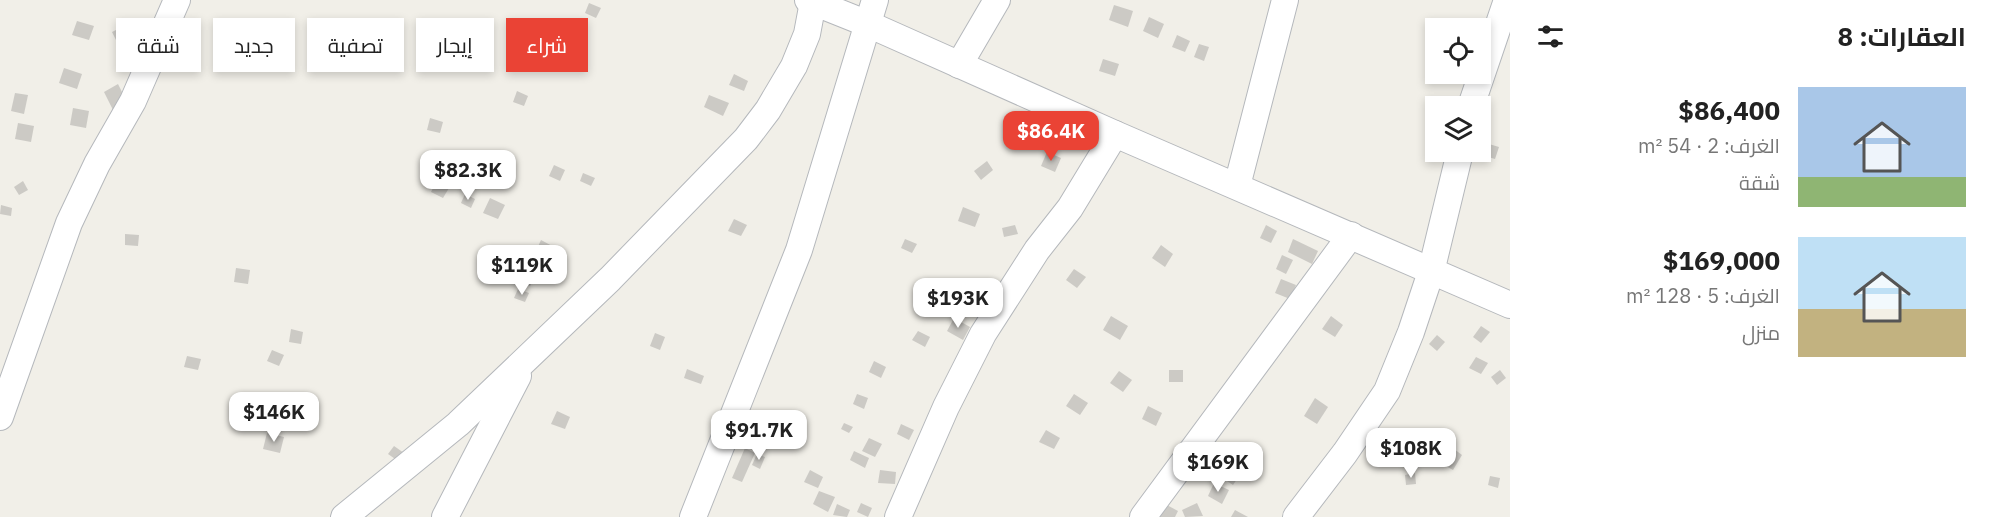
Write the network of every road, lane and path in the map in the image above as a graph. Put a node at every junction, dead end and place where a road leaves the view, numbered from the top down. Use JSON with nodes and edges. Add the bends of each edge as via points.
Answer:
{"nodes":[{"id":1,"x":177,"y":0,"type":"edge"},
{"id":2,"x":997,"y":0,"type":"edge"},
{"id":3,"x":1285,"y":0,"type":"edge"},
{"id":4,"x":1507,"y":0,"type":"edge"},
{"id":5,"x":810,"y":1,"type":"edge"},
{"id":6,"x":872,"y":12,"type":"edge"},
{"id":7,"x":959,"y":65,"type":"junction"},
{"id":8,"x":1474,"y":96,"type":"edge"},
{"id":9,"x":1115,"y":134,"type":"junction"},
{"id":10,"x":1458,"y":162,"type":"edge"},
{"id":11,"x":1237,"y":186,"type":"junction"},
{"id":12,"x":1351,"y":235,"type":"junction"},
{"id":13,"x":1431,"y":272,"type":"junction"},
{"id":14,"x":1510,"y":305,"type":"edge"},
{"id":15,"x":530,"y":355,"type":"junction"},
{"id":16,"x":0,"y":417,"type":"edge"},
{"id":17,"x":345,"y":517,"type":"edge"},
{"id":18,"x":444,"y":517,"type":"edge"},
{"id":19,"x":693,"y":517,"type":"edge"},
{"id":20,"x":898,"y":517,"type":"edge"},
{"id":21,"x":1143,"y":517,"type":"edge"},
{"id":22,"x":1296,"y":517,"type":"edge"}],
"edges":[{"from":1,"to":16,"type":"street","via":[[133,101],[69,223]]},
{"from":2,"to":7,"type":"street"},
{"from":3,"to":11,"type":"street"},
{"from":4,"to":8,"type":"street"},
{"from":5,"to":6,"type":"street"},
{"from":5,"to":15,"type":"street","via":[[807,34],[794,66],[746,139]]},
{"from":6,"to":7,"type":"street"},
{"from":6,"to":19,"type":"street","via":[[799,250]]},
{"from":7,"to":9,"type":"street"},
{"from":9,"to":11,"type":"street"},
{"from":9,"to":20,"type":"street","via":[[983,334],[946,406]]},
{"from":10,"to":13,"type":"street"},
{"from":11,"to":12,"type":"street"},
{"from":12,"to":13,"type":"street"},
{"from":12,"to":21,"type":"street"},
{"from":13,"to":14,"type":"street"},
{"from":13,"to":22,"type":"street","via":[[1387,391]]},
{"from":15,"to":17,"type":"street","via":[[458,424]]},
{"from":15,"to":18,"type":"street"}]}
